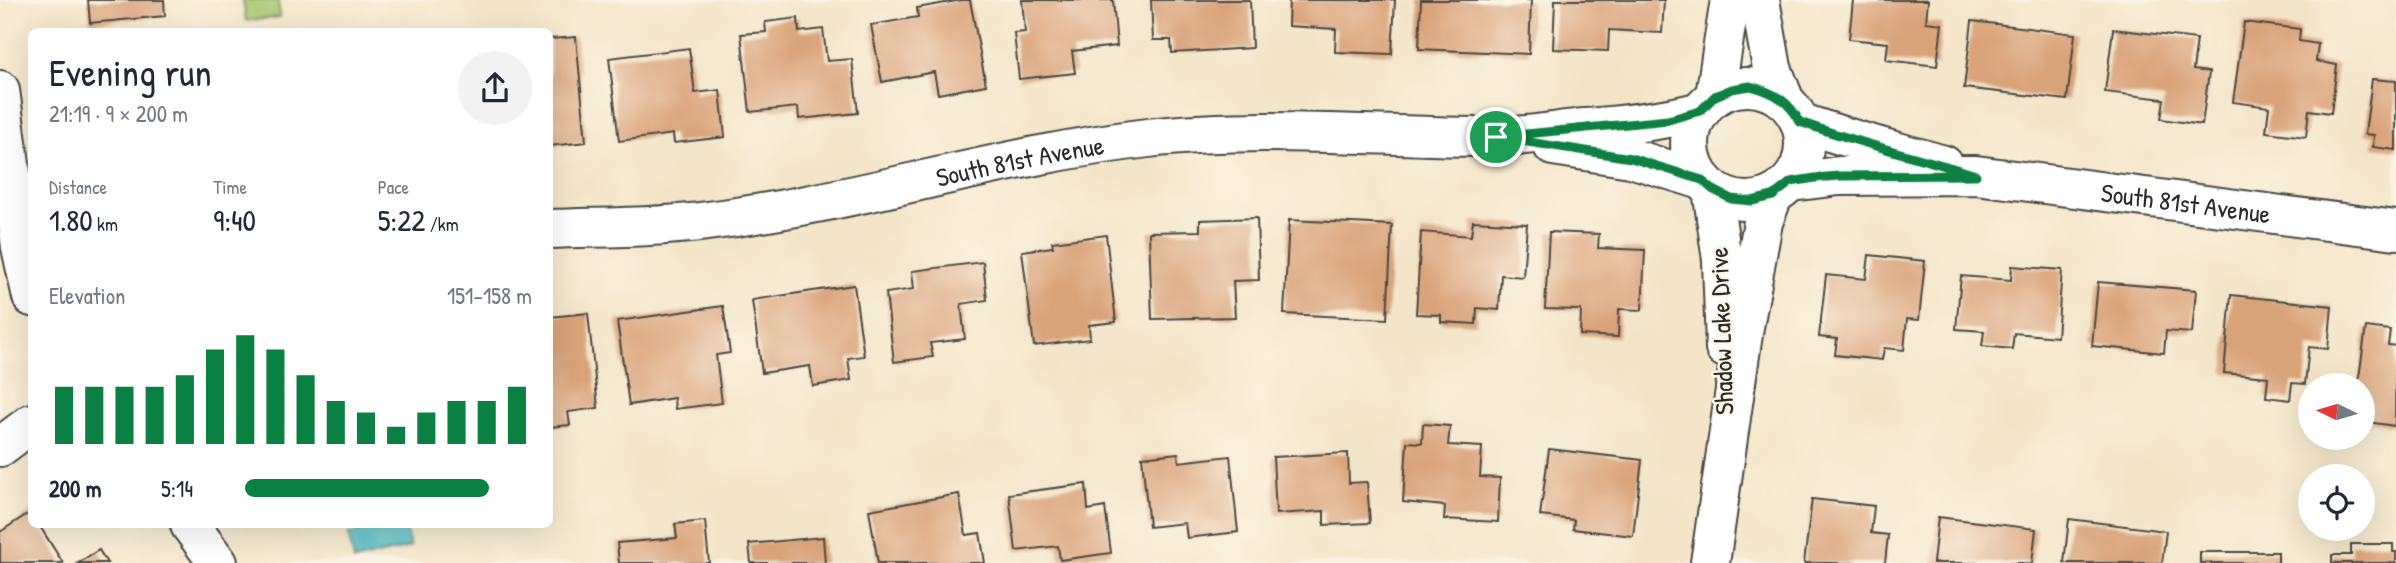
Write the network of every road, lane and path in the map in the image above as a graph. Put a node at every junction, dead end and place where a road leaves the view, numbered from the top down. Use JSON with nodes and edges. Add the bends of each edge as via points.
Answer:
{"nodes":[{"id":1,"x":1730,"y":0,"type":"edge"},
{"id":2,"x":1760,"y":0,"type":"edge"},
{"id":3,"x":0,"y":90,"type":"edge"},
{"id":4,"x":1708,"y":103,"type":"junction"},
{"id":5,"x":1792,"y":111,"type":"junction"},
{"id":6,"x":1496,"y":137,"type":"junction"},
{"id":7,"x":1976,"y":175,"type":"junction"},
{"id":8,"x":1707,"y":184,"type":"junction"},
{"id":9,"x":1782,"y":189,"type":"junction"},
{"id":10,"x":553,"y":229,"type":"edge"},
{"id":11,"x":2396,"y":230,"type":"edge"},
{"id":12,"x":28,"y":280,"type":"edge"},
{"id":13,"x":28,"y":426,"type":"edge"},
{"id":14,"x":0,"y":447,"type":"edge"},
{"id":15,"x":1724,"y":473,"type":"junction"},
{"id":16,"x":192,"y":528,"type":"edge"},
{"id":17,"x":218,"y":563,"type":"edge"},
{"id":18,"x":1710,"y":563,"type":"edge"}],
"edges":[{"from":1,"to":4,"type":"street"},
{"from":2,"to":5,"type":"street","via":[[1772,68]]},
{"from":3,"to":12,"type":"street"},
{"from":4,"to":5,"type":"street","via":[[1732,89],[1750,86],[1768,90]]},
{"from":4,"to":6,"type":"street","name":"South 81st Avenue","via":[[1668,120]]},
{"from":4,"to":8,"type":"street","via":[[1692,127],[1690,145],[1693,164]]},
{"from":5,"to":7,"type":"street","name":"South 81st Avenue","via":[[1840,136]]},
{"from":5,"to":9,"type":"street","via":[[1805,143],[1801,164]]},
{"from":6,"to":8,"type":"street","name":"South 81st Avenue","via":[[1631,158]]},
{"from":6,"to":10,"type":"street","name":"South 81st Avenue","via":[[1265,132],[1149,138],[708,221]]},
{"from":7,"to":9,"type":"street","name":"South 81st Avenue","via":[[1839,176]]},
{"from":7,"to":11,"type":"street","name":"South 81st Avenue"},
{"from":8,"to":9,"type":"street","via":[[1731,199],[1752,201]]},
{"from":8,"to":15,"type":"street","name":"Shadow Lake Drive","via":[[1722,260]]},
{"from":9,"to":15,"type":"street","name":"Shadow Lake Drive","via":[[1763,222]]},
{"from":13,"to":14,"type":"street"},
{"from":15,"to":18,"type":"street","name":"Shadow Lake Drive"},
{"from":16,"to":17,"type":"street"}]}
